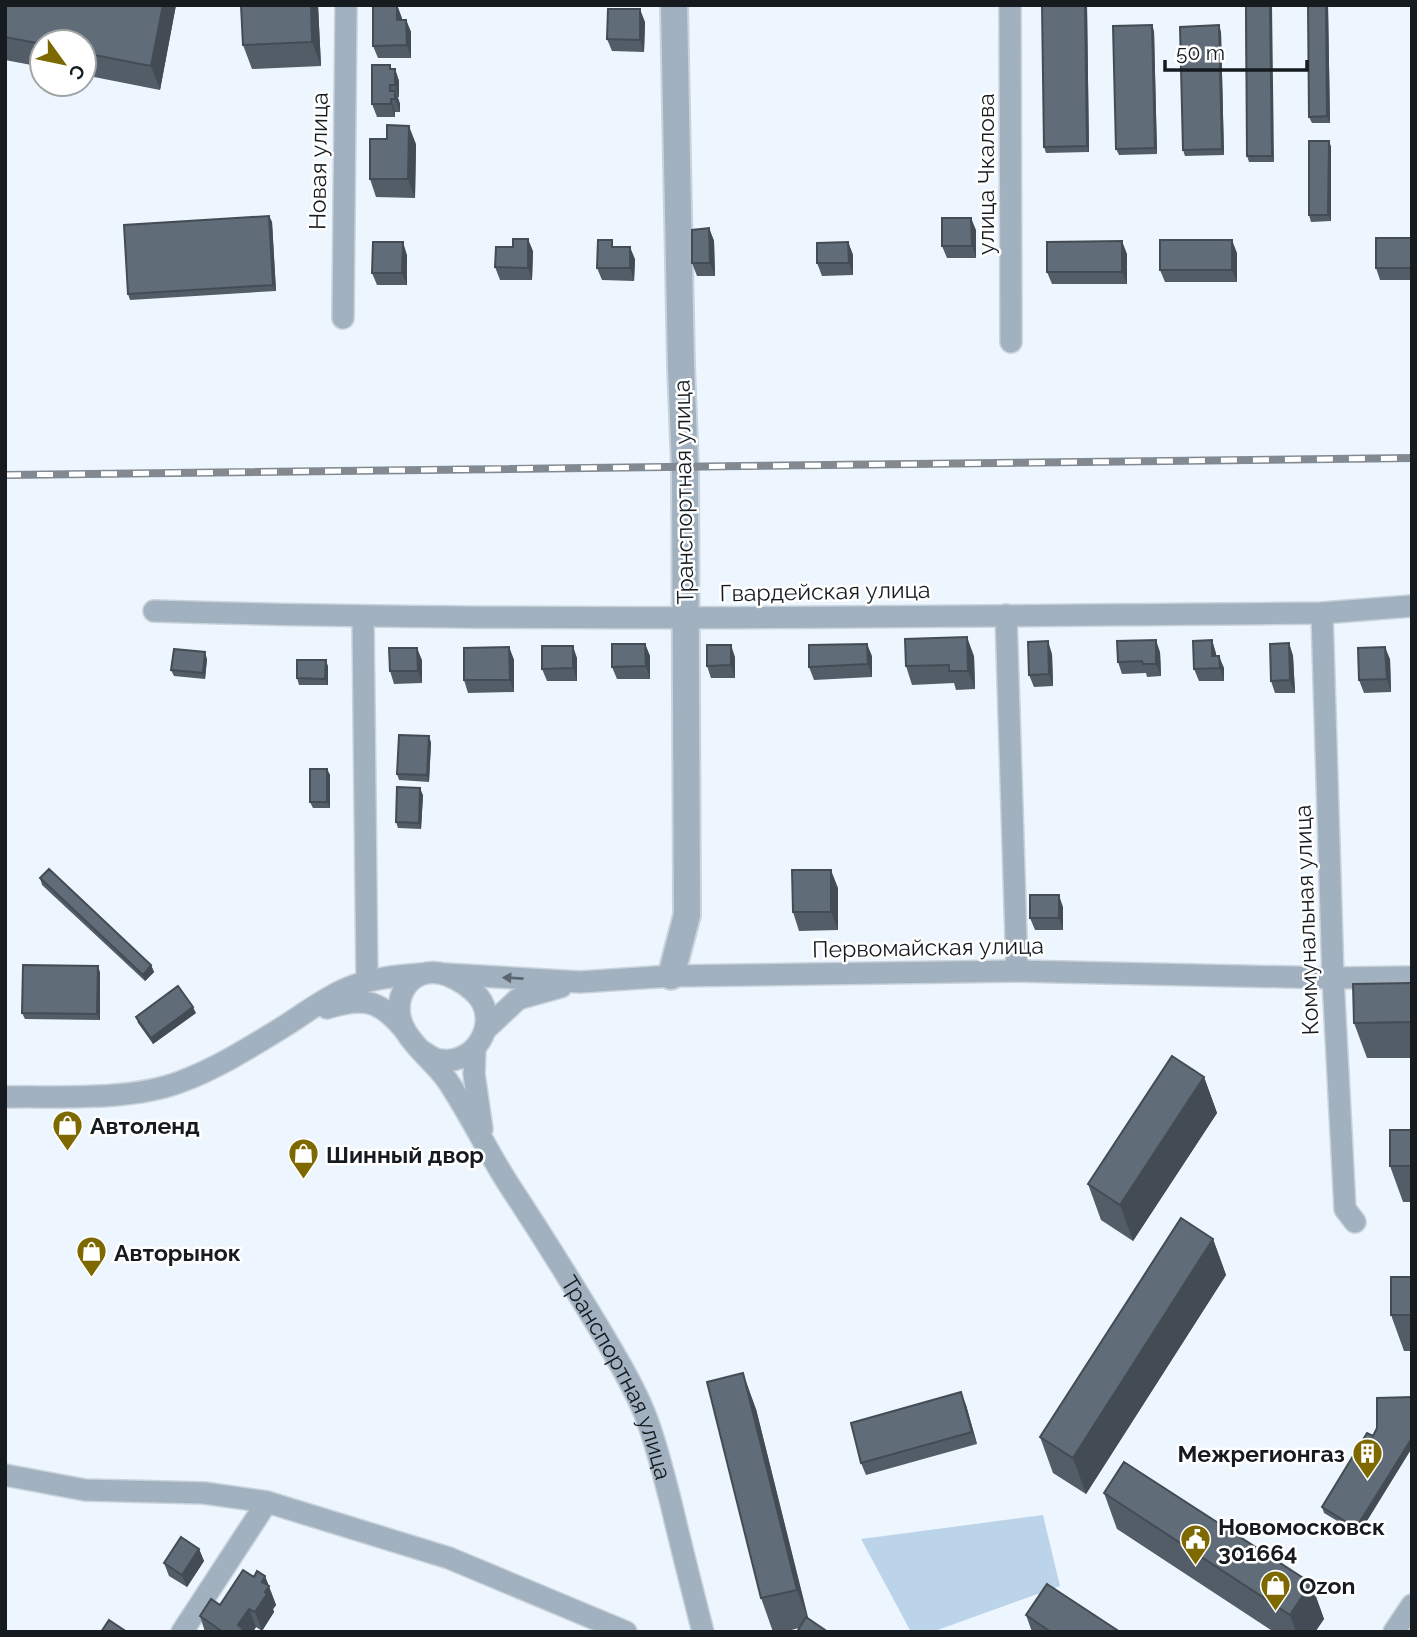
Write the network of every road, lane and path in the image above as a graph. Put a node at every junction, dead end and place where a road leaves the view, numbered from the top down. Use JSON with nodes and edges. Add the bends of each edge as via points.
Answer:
{"nodes":[{"id":1,"x":346,"y":5,"type":"edge"},
{"id":2,"x":674,"y":5,"type":"edge"},
{"id":3,"x":1010,"y":5,"type":"edge"},
{"id":4,"x":343,"y":318,"type":"dead end"},
{"id":5,"x":1012,"y":342,"type":"dead end"},
{"id":6,"x":1412,"y":606,"type":"edge"},
{"id":7,"x":155,"y":611,"type":"dead end"},
{"id":8,"x":1322,"y":613,"type":"junction"},
{"id":9,"x":1006,"y":615,"type":"junction"},
{"id":10,"x":363,"y":617,"type":"junction"},
{"id":11,"x":686,"y":619,"type":"junction"},
{"id":12,"x":1017,"y":971,"type":"junction"},
{"id":13,"x":421,"y":974,"type":"junction"},
{"id":14,"x":445,"y":974,"type":"junction"},
{"id":15,"x":671,"y":976,"type":"junction"},
{"id":16,"x":1412,"y":977,"type":"edge"},
{"id":17,"x":1333,"y":978,"type":"junction"},
{"id":18,"x":367,"y":981,"type":"junction"},
{"id":19,"x":580,"y":982,"type":"junction"},
{"id":20,"x":286,"y":1025,"type":"junction"},
{"id":21,"x":486,"y":1029,"type":"junction"},
{"id":22,"x":405,"y":1031,"type":"junction"},
{"id":23,"x":475,"y":1049,"type":"junction"},
{"id":24,"x":422,"y":1051,"type":"junction"},
{"id":25,"x":5,"y":1097,"type":"edge"},
{"id":26,"x":484,"y":1145,"type":"junction"},
{"id":27,"x":1355,"y":1222,"type":"dead end"},
{"id":28,"x":5,"y":1475,"type":"edge"},
{"id":29,"x":267,"y":1502,"type":"junction"},
{"id":30,"x":1412,"y":1605,"type":"edge"},
{"id":31,"x":614,"y":1630,"type":"edge"},
{"id":32,"x":182,"y":1632,"type":"edge"},
{"id":33,"x":703,"y":1632,"type":"edge"},
{"id":34,"x":1394,"y":1632,"type":"edge"}],
"edges":[{"from":1,"to":4,"type":"street","name":"Новая улица"},
{"from":2,"to":11,"type":"street","name":"Транспортная улица"},
{"from":3,"to":5,"type":"street","name":"улица Чкалова"},
{"from":6,"to":8,"type":"street","name":"Гвардейская улица"},
{"from":7,"to":10,"type":"street","name":"Гвардейская улица"},
{"from":8,"to":9,"type":"street","name":"Гвардейская улица"},
{"from":8,"to":17,"type":"street","name":"Коммунальная улица"},
{"from":9,"to":11,"type":"street","name":"Гвардейская улица"},
{"from":9,"to":12,"type":"street"},
{"from":10,"to":11,"type":"street","name":"Гвардейская улица"},
{"from":10,"to":18,"type":"street"},
{"from":11,"to":15,"type":"street","name":"Транспортная улица","via":[[687,915]]},
{"from":12,"to":15,"type":"street","name":"Первомайская улица"},
{"from":12,"to":17,"type":"street","name":"Первомайская улица"},
{"from":13,"to":14,"type":"street"},
{"from":13,"to":18,"type":"street"},
{"from":13,"to":22,"type":"street","via":[[407,984],[398,1000]]},
{"from":19,"to":14,"type":"street","name":"Первомайская улица","one_way":true},
{"from":14,"to":21,"type":"street","via":[[479,997]]},
{"from":15,"to":19,"type":"street","name":"Первомайская улица"},
{"from":16,"to":17,"type":"street","name":"Первомайская улица"},
{"from":17,"to":27,"type":"street","name":"Коммунальная улица","via":[[1345,1209]]},
{"from":18,"to":20,"type":"street","via":[[324,1000]]},
{"from":19,"to":21,"type":"street","via":[[518,999]]},
{"from":20,"to":22,"type":"street","via":[[359,1000],[390,1012]]},
{"from":20,"to":25,"type":"street","via":[[177,1083],[106,1095]]},
{"from":21,"to":23,"type":"street"},
{"from":22,"to":24,"type":"street"},
{"from":23,"to":24,"type":"street","via":[[446,1060]]},
{"from":23,"to":26,"type":"street"},
{"from":24,"to":26,"type":"street","name":"Транспортная улица","via":[[462,1103]]},
{"from":26,"to":33,"type":"street","name":"Транспортная улица","via":[[569,1278],[644,1412]]},
{"from":28,"to":29,"type":"street","via":[[85,1490],[204,1493]]},
{"from":29,"to":31,"type":"street","via":[[449,1558]]},
{"from":29,"to":32,"type":"street"},
{"from":30,"to":34,"type":"street"}]}
